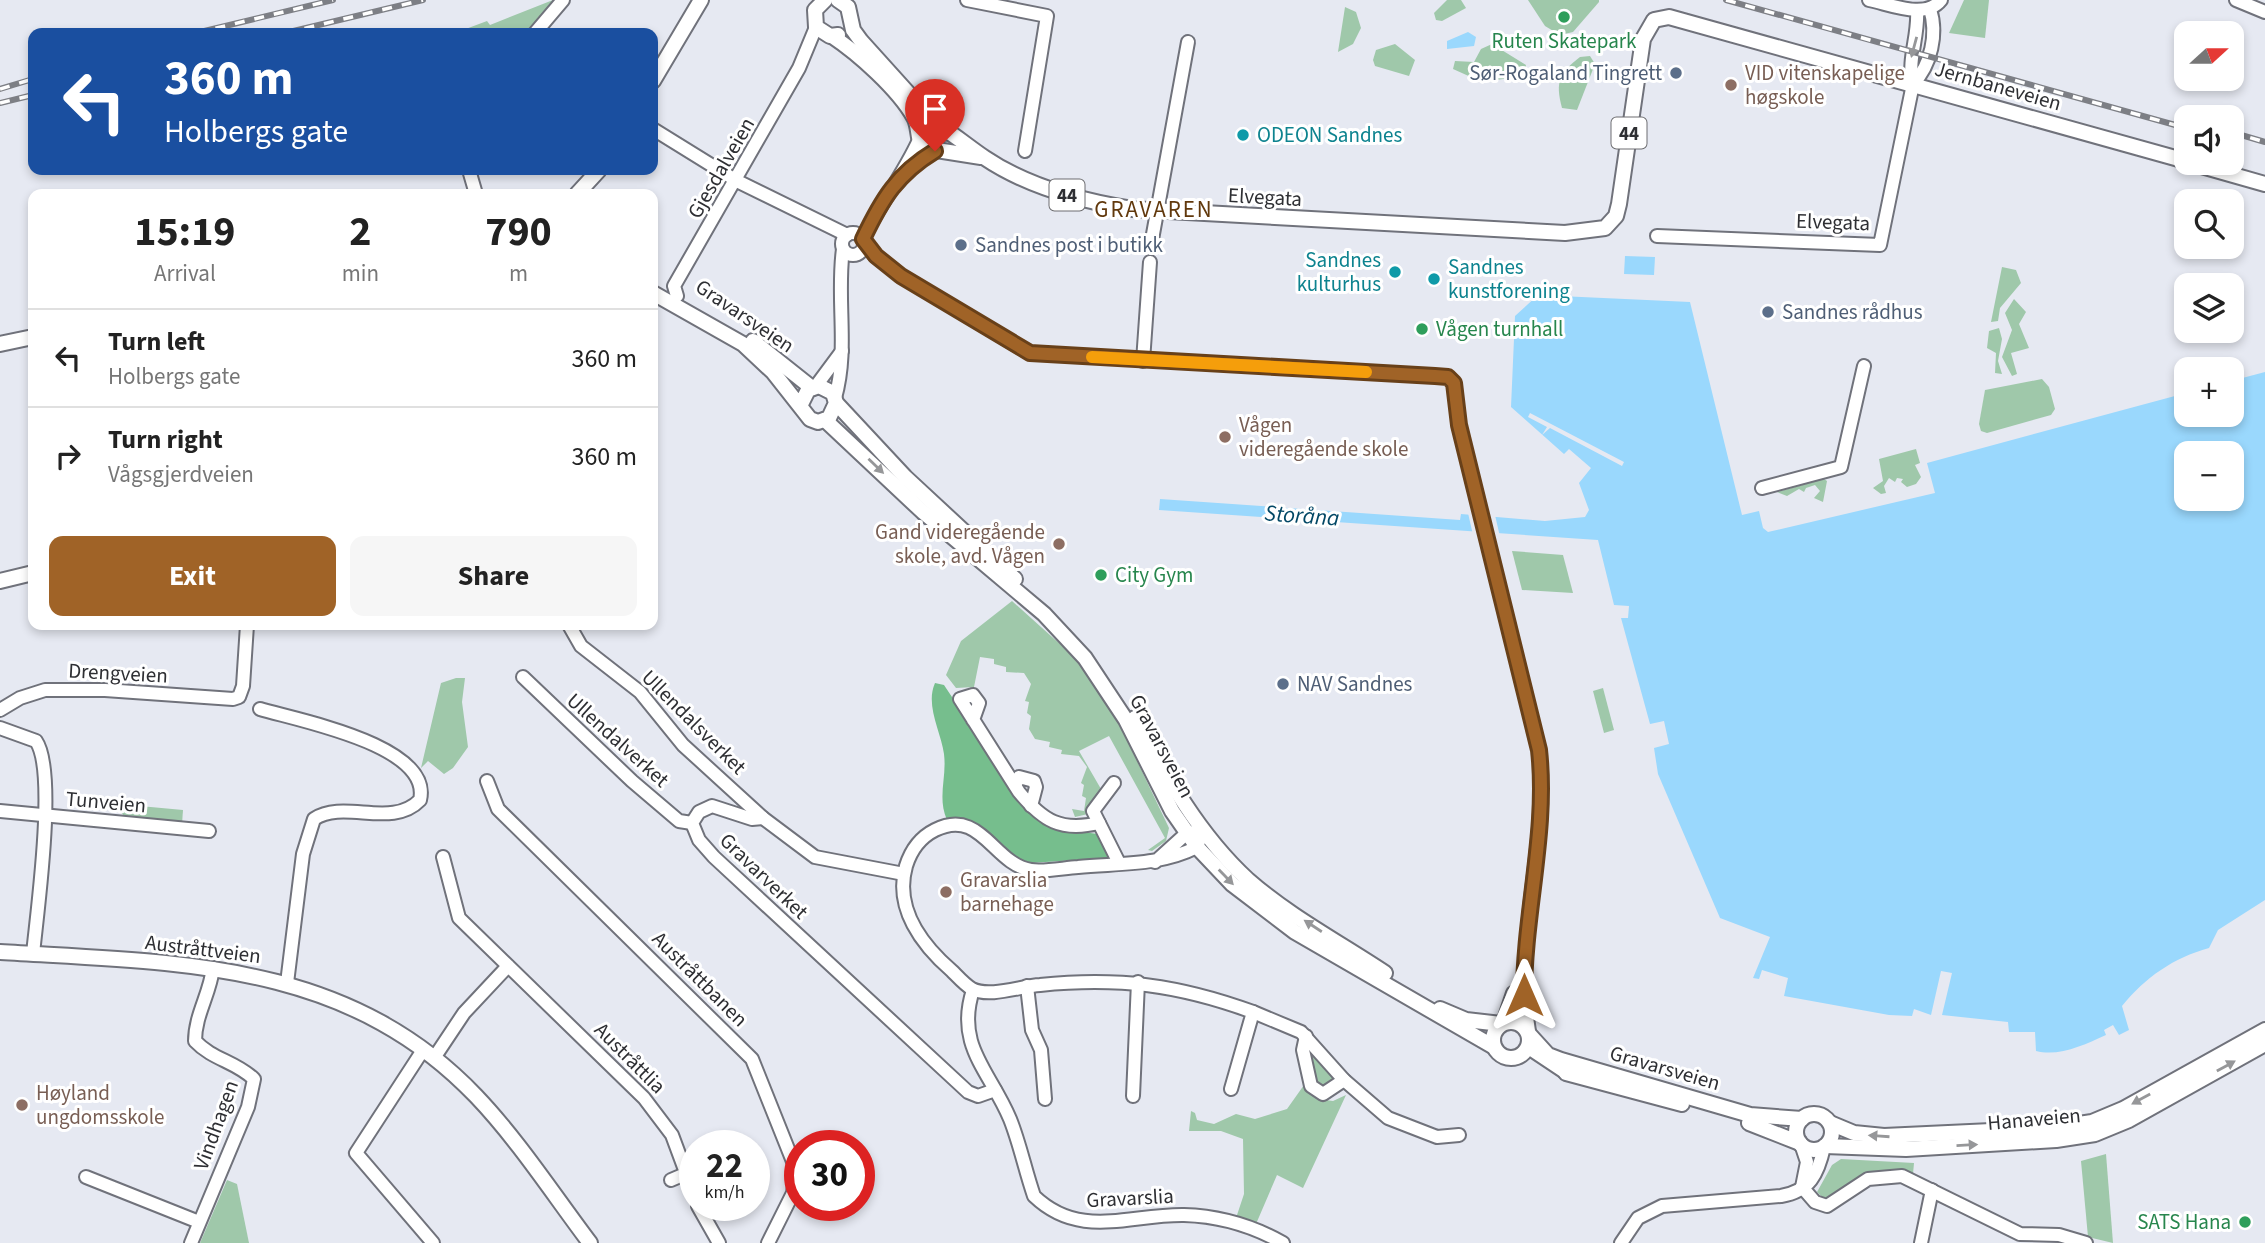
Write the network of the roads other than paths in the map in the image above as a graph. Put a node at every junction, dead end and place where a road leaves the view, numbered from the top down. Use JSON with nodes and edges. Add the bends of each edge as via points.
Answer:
{"nodes":[{"id":1,"x":563,"y":0,"type":"edge"},
{"id":2,"x":701,"y":0,"type":"edge"},
{"id":3,"x":805,"y":0,"type":"edge"},
{"id":4,"x":825,"y":0,"type":"edge"},
{"id":5,"x":838,"y":0,"type":"edge"},
{"id":6,"x":852,"y":0,"type":"edge"},
{"id":7,"x":967,"y":0,"type":"edge"},
{"id":8,"x":1869,"y":0,"type":"edge"},
{"id":9,"x":1941,"y":0,"type":"edge"},
{"id":10,"x":2236,"y":0,"type":"edge"},
{"id":11,"x":1923,"y":10,"type":"junction"},
{"id":12,"x":2265,"y":12,"type":"edge"},
{"id":13,"x":851,"y":17,"type":"junction"},
{"id":14,"x":815,"y":22,"type":"junction"},
{"id":15,"x":539,"y":28,"type":"edge"},
{"id":16,"x":831,"y":36,"type":"junction"},
{"id":17,"x":1188,"y":42,"type":"dead end"},
{"id":18,"x":804,"y":59,"type":"junction"},
{"id":19,"x":658,"y":72,"type":"edge"},
{"id":20,"x":1913,"y":84,"type":"junction"},
{"id":21,"x":940,"y":126,"type":"junction"},
{"id":22,"x":658,"y":132,"type":"edge"},
{"id":23,"x":919,"y":137,"type":"junction"},
{"id":24,"x":935,"y":151,"type":"junction"},
{"id":25,"x":1025,"y":151,"type":"dead end"},
{"id":26,"x":985,"y":158,"type":"junction"},
{"id":27,"x":2174,"y":158,"type":"edge"},
{"id":28,"x":905,"y":170,"type":"junction"},
{"id":29,"x":594,"y":175,"type":"edge"},
{"id":30,"x":2233,"y":175,"type":"edge"},
{"id":31,"x":737,"y":181,"type":"junction"},
{"id":32,"x":2265,"y":184,"type":"edge"},
{"id":33,"x":582,"y":189,"type":"edge"},
{"id":34,"x":881,"y":203,"type":"junction"},
{"id":35,"x":1155,"y":210,"type":"junction"},
{"id":36,"x":1469,"y":228,"type":"joint"},
{"id":37,"x":1657,"y":236,"type":"dead end"},
{"id":38,"x":863,"y":240,"type":"junction"},
{"id":39,"x":1151,"y":245,"type":"dead end"},
{"id":40,"x":849,"y":246,"type":"junction"},
{"id":41,"x":1150,"y":262,"type":"dead end"},
{"id":42,"x":886,"y":265,"type":"junction"},
{"id":43,"x":658,"y":286,"type":"edge"},
{"id":44,"x":658,"y":296,"type":"edge"},
{"id":45,"x":677,"y":296,"type":"junction"},
{"id":46,"x":28,"y":338,"type":"edge"},
{"id":47,"x":0,"y":344,"type":"edge"},
{"id":48,"x":843,"y":351,"type":"junction"},
{"id":49,"x":1143,"y":361,"type":"junction"},
{"id":50,"x":1864,"y":366,"type":"dead end"},
{"id":51,"x":814,"y":387,"type":"junction"},
{"id":52,"x":836,"y":401,"type":"junction"},
{"id":53,"x":801,"y":404,"type":"junction"},
{"id":54,"x":825,"y":420,"type":"junction"},
{"id":55,"x":1762,"y":488,"type":"dead end"},
{"id":56,"x":28,"y":574,"type":"edge"},
{"id":57,"x":0,"y":581,"type":"edge"},
{"id":58,"x":247,"y":630,"type":"edge"},
{"id":59,"x":572,"y":630,"type":"edge"},
{"id":60,"x":523,"y":677,"type":"dead end"},
{"id":61,"x":960,"y":699,"type":"dead end"},
{"id":62,"x":260,"y":709,"type":"dead end"},
{"id":63,"x":0,"y":710,"type":"edge"},
{"id":64,"x":0,"y":727,"type":"edge"},
{"id":65,"x":487,"y":782,"type":"dead end"},
{"id":66,"x":1114,"y":783,"type":"dead end"},
{"id":67,"x":0,"y":811,"type":"edge"},
{"id":68,"x":44,"y":816,"type":"junction"},
{"id":69,"x":763,"y":818,"type":"junction"},
{"id":70,"x":1099,"y":823,"type":"junction"},
{"id":71,"x":692,"y":824,"type":"junction"},
{"id":72,"x":209,"y":831,"type":"dead end"},
{"id":73,"x":1203,"y":831,"type":"junction"},
{"id":74,"x":1187,"y":833,"type":"junction"},
{"id":75,"x":1197,"y":847,"type":"junction"},
{"id":76,"x":443,"y":857,"type":"dead end"},
{"id":77,"x":1155,"y":862,"type":"junction"},
{"id":78,"x":1119,"y":863,"type":"junction"},
{"id":79,"x":904,"y":874,"type":"junction"},
{"id":80,"x":0,"y":952,"type":"edge"},
{"id":81,"x":33,"y":954,"type":"junction"},
{"id":82,"x":508,"y":966,"type":"junction"},
{"id":83,"x":213,"y":968,"type":"junction"},
{"id":84,"x":1138,"y":982,"type":"junction"},
{"id":85,"x":287,"y":984,"type":"junction"},
{"id":86,"x":1027,"y":986,"type":"junction"},
{"id":87,"x":973,"y":990,"type":"junction"},
{"id":88,"x":1513,"y":993,"type":"dead end"},
{"id":89,"x":1254,"y":1012,"type":"junction"},
{"id":90,"x":1502,"y":1024,"type":"junction"},
{"id":91,"x":2265,"y":1030,"type":"edge"},
{"id":92,"x":1528,"y":1033,"type":"junction"},
{"id":93,"x":1306,"y":1036,"type":"junction"},
{"id":94,"x":2265,"y":1044,"type":"edge"},
{"id":95,"x":1494,"y":1047,"type":"junction"},
{"id":96,"x":428,"y":1054,"type":"junction"},
{"id":97,"x":1566,"y":1073,"type":"joint"},
{"id":98,"x":1344,"y":1080,"type":"junction"},
{"id":99,"x":1231,"y":1088,"type":"dead end"},
{"id":100,"x":995,"y":1090,"type":"junction"},
{"id":101,"x":1133,"y":1096,"type":"dead end"},
{"id":102,"x":1045,"y":1099,"type":"dead end"},
{"id":103,"x":1802,"y":1119,"type":"junction"},
{"id":104,"x":1830,"y":1123,"type":"junction"},
{"id":105,"x":1459,"y":1135,"type":"dead end"},
{"id":106,"x":1800,"y":1144,"type":"junction"},
{"id":107,"x":1825,"y":1147,"type":"junction"},
{"id":108,"x":679,"y":1156,"type":"edge"},
{"id":109,"x":86,"y":1177,"type":"dead end"},
{"id":110,"x":679,"y":1177,"type":"edge"},
{"id":111,"x":671,"y":1180,"type":"dead end"},
{"id":112,"x":1802,"y":1187,"type":"junction"},
{"id":113,"x":1933,"y":1190,"type":"junction"},
{"id":114,"x":707,"y":1221,"type":"edge"},
{"id":115,"x":199,"y":1222,"type":"junction"},
{"id":116,"x":191,"y":1243,"type":"edge"},
{"id":117,"x":433,"y":1243,"type":"edge"},
{"id":118,"x":590,"y":1243,"type":"edge"},
{"id":119,"x":719,"y":1243,"type":"edge"},
{"id":120,"x":768,"y":1243,"type":"edge"},
{"id":121,"x":1283,"y":1243,"type":"edge"},
{"id":122,"x":1621,"y":1243,"type":"edge"},
{"id":123,"x":1921,"y":1243,"type":"edge"},
{"id":124,"x":2086,"y":1243,"type":"edge"}],
"edges":[{"from":1,"to":15,"type":"street"},
{"from":2,"to":19,"type":"main road"},
{"from":3,"to":14,"type":"main road"},
{"from":4,"to":14,"type":"main road","via":[[819,4]]},
{"from":5,"to":13,"type":"main road","number":"44","via":[[848,7]]},
{"from":6,"to":13,"type":"street"},
{"from":7,"to":25,"type":"street","via":[[1048,16]]},
{"from":8,"to":11,"type":"street"},
{"from":9,"to":11,"type":"street"},
{"from":10,"to":12,"type":"street"},
{"from":11,"to":20,"type":"street","via":[[1909,67]]},
{"from":13,"to":16,"type":"main road","via":[[845,30]]},
{"from":13,"to":21,"type":"main road","name":"Elvegata","number":"44","via":[[861,41]]},
{"from":14,"to":16,"type":"main road","number":"44"},
{"from":14,"to":18,"type":"street","name":"Gjesdalveien"},
{"from":16,"to":18,"type":"street","name":"Gjesdalveien"},
{"from":16,"to":23,"type":"main road","number":"44","via":[[852,49],[906,106],[918,124]]},
{"from":17,"to":35,"type":"street"},
{"from":18,"to":31,"type":"street","name":"Gjesdalveien"},
{"from":20,"to":27,"type":"main road","name":"Jernbaneveien","number":"44"},
{"from":20,"to":36,"type":"main road","name":"Jernbaneveien","number":"44","via":[[1661,17],[1650,24],[1643,38],[1619,204],[1611,222],[1597,231],[1565,233]]},
{"from":20,"to":37,"type":"street","name":"Elvegata","via":[[1881,245]]},
{"from":21,"to":23,"type":"main road","via":[[926,125]]},
{"from":21,"to":24,"type":"main road","via":[[946,140]]},
{"from":21,"to":26,"type":"main road","name":"Elvegata","number":"44"},
{"from":22,"to":31,"type":"street"},
{"from":23,"to":24,"type":"main road","number":"44","via":[[923,148]]},
{"from":23,"to":28,"type":"street"},
{"from":24,"to":26,"type":"main road","name":"Elvegata","number":"44"},
{"from":24,"to":28,"type":"street"},
{"from":26,"to":35,"type":"main road","name":"Elvegata","number":"44","via":[[1052,190],[1100,204]]},
{"from":28,"to":34,"type":"street"},
{"from":29,"to":33,"type":"main road"},
{"from":30,"to":32,"type":"main road"},
{"from":31,"to":40,"type":"street","via":[[825,225]]},
{"from":31,"to":45,"type":"street","name":"Gjesdalveien","via":[[674,286]]},
{"from":34,"to":38,"type":"street"},
{"from":34,"to":40,"type":"street"},
{"from":35,"to":36,"type":"main road","name":"Elvegata","number":"44"},
{"from":35,"to":39,"type":"street"},
{"from":38,"to":40,"type":"street","via":[[863,249]]},
{"from":38,"to":42,"type":"street"},
{"from":40,"to":42,"type":"street"},
{"from":40,"to":48,"type":"street","via":[[839,277]]},
{"from":41,"to":49,"type":"street"},
{"from":42,"to":49,"type":"street","via":[[1030,353]]},
{"from":43,"to":45,"type":"main road","name":"Gravarsveien"},
{"from":44,"to":53,"type":"main road","name":"Gravarsveien","via":[[743,344]]},
{"from":45,"to":51,"type":"main road","name":"Gravarsveien","via":[[757,344]]},
{"from":46,"to":47,"type":"main road"},
{"from":48,"to":51,"type":"street"},
{"from":48,"to":52,"type":"street"},
{"from":49,"to":92,"type":"street","via":[[1435,376],[1448,377],[1454,383],[1459,425],[1536,730],[1541,768],[1524,943]]},
{"from":50,"to":55,"type":"street","via":[[1841,467]]},
{"from":51,"to":52,"type":"main road","via":[[828,389]]},
{"from":51,"to":53,"type":"main road","via":[[805,393]]},
{"from":52,"to":54,"type":"main road","via":[[832,415]]},
{"from":52,"to":73,"type":"main road","name":"Gravarsveien","via":[[905,477],[1086,649],[1123,697]]},
{"from":53,"to":54,"type":"main road","via":[[808,418]]},
{"from":54,"to":74,"type":"main road","name":"Gravarsveien","one_way":true,"via":[[1077,648],[1105,684]]},
{"from":56,"to":57,"type":"main road"},
{"from":58,"to":63,"type":"street","name":"Drengveien","via":[[243,687],[233,699],[45,690]]},
{"from":59,"to":69,"type":"street","name":"Ullendalsverket","via":[[581,646],[640,692],[683,745]]},
{"from":60,"to":71,"type":"street","name":"Ullendalverket","via":[[632,781],[679,821]]},
{"from":61,"to":70,"type":"street","via":[[1031,806],[1064,827]]},
{"from":62,"to":85,"type":"street","via":[[363,738],[406,768],[422,792],[420,800],[406,810],[326,813],[314,819],[303,854]]},
{"from":64,"to":68,"type":"street","via":[[27,735],[41,748],[46,774]]},
{"from":65,"to":120,"type":"street","name":"Austråttbanen","via":[[498,809],[752,1059],[796,1169],[793,1194]]},
{"from":66,"to":70,"type":"street","via":[[1093,811]]},
{"from":67,"to":68,"type":"street","name":"Tunveien"},
{"from":68,"to":72,"type":"street","name":"Tunveien"},
{"from":68,"to":81,"type":"street"},
{"from":69,"to":71,"type":"street","name":"Gravarverket","via":[[712,806],[699,812]]},
{"from":69,"to":79,"type":"street","name":"Gravarverket","via":[[815,857]]},
{"from":70,"to":78,"type":"street"},
{"from":71,"to":100,"type":"street","name":"Gravarverket","via":[[714,857],[968,1092],[978,1096]]},
{"from":73,"to":74,"type":"street"},
{"from":73,"to":75,"type":"street"},
{"from":90,"to":73,"type":"main road","name":"Gravarsveien","one_way":true,"via":[[1466,1020],[1421,997],[1275,902]]},
{"from":74,"to":75,"type":"main road","name":"Gravarsveien"},
{"from":74,"to":77,"type":"street"},
{"from":75,"to":77,"type":"street"},
{"from":75,"to":95,"type":"main road","name":"Gravarsveien","one_way":true,"via":[[1232,884],[1286,926]]},
{"from":76,"to":82,"type":"street","name":"Austråttlia","via":[[459,918]]},
{"from":77,"to":78,"type":"street"},
{"from":78,"to":79,"type":"street","via":[[1032,870],[1010,861],[969,827],[948,824],[915,846]]},
{"from":79,"to":87,"type":"street","via":[[905,904],[916,932]]},
{"from":80,"to":81,"type":"main road","name":"Austråttveien"},
{"from":81,"to":83,"type":"main road","name":"Austråttveien"},
{"from":82,"to":96,"type":"street"},
{"from":82,"to":108,"type":"street","name":"Austråttlia","via":[[644,1098],[672,1135]]},
{"from":83,"to":85,"type":"main road","name":"Austråttveien"},
{"from":83,"to":115,"type":"street","name":"Vindhagen","via":[[195,1025],[195,1041],[207,1054],[240,1067],[254,1079],[248,1107]]},
{"from":84,"to":86,"type":"street"},
{"from":84,"to":89,"type":"street","via":[[1203,995]]},
{"from":84,"to":101,"type":"street"},
{"from":85,"to":96,"type":"main road","name":"Austråttveien","via":[[346,1005]]},
{"from":86,"to":87,"type":"street"},
{"from":86,"to":102,"type":"street","via":[[1032,1030],[1041,1050]]},
{"from":87,"to":100,"type":"street","name":"Gravarslia","via":[[968,1036]]},
{"from":88,"to":90,"type":"street"},
{"from":89,"to":93,"type":"street"},
{"from":89,"to":99,"type":"street"},
{"from":90,"to":95,"type":"main road","via":[[1493,1037]]},
{"from":90,"to":95,"type":"main road","via":[[1514,1021],[1524,1027],[1530,1044],[1524,1054],[1514,1058],[1502,1056]]},
{"from":91,"to":104,"type":"main road","name":"Hanaveien","one_way":true,"via":[[2123,1109],[2082,1124],[1884,1136],[1854,1133]]},
{"from":92,"to":97,"type":"street","via":[[1533,1051]]},
{"from":92,"to":103,"type":"main road","name":"Gravarsveien","via":[[1548,1055],[1561,1060],[1749,1115]]},
{"from":93,"to":98,"type":"street"},
{"from":93,"to":98,"type":"street","via":[[1303,1050],[1311,1086],[1323,1094]]},
{"from":107,"to":94,"type":"main road","name":"Hanaveien","one_way":true,"via":[[1906,1149],[2095,1134],[2129,1120]]},
{"from":96,"to":117,"type":"street","via":[[356,1153]]},
{"from":96,"to":118,"type":"main road","name":"Austråttveien","via":[[491,1112]]},
{"from":97,"to":106,"type":"main road","name":"Gravarsveien","via":[[1768,1128]]},
{"from":98,"to":105,"type":"street","via":[[1388,1118],[1437,1137]]},
{"from":100,"to":121,"type":"street","name":"Gravarslia","via":[[1011,1122],[1034,1196],[1059,1215],[1089,1221],[1184,1215],[1214,1218],[1242,1224]]},
{"from":103,"to":104,"type":"main road","via":[[1816,1115]]},
{"from":103,"to":106,"type":"main road","via":[[1796,1133]]},
{"from":104,"to":107,"type":"main road","via":[[1832,1133]]},
{"from":106,"to":107,"type":"main road","via":[[1810,1150]]},
{"from":106,"to":112,"type":"street","via":[[1807,1162]]},
{"from":107,"to":112,"type":"street","via":[[1814,1180]]},
{"from":109,"to":115,"type":"street"},
{"from":110,"to":111,"type":"street"},
{"from":112,"to":113,"type":"street","via":[[1821,1206],[1879,1177],[1910,1178]]},
{"from":112,"to":122,"type":"street","via":[[1781,1196],[1662,1206],[1639,1217]]},
{"from":113,"to":123,"type":"street"},
{"from":113,"to":124,"type":"street","via":[[2020,1234],[2059,1235]]},
{"from":114,"to":119,"type":"street"},
{"from":115,"to":116,"type":"street","name":"Vindhagen"}]}
